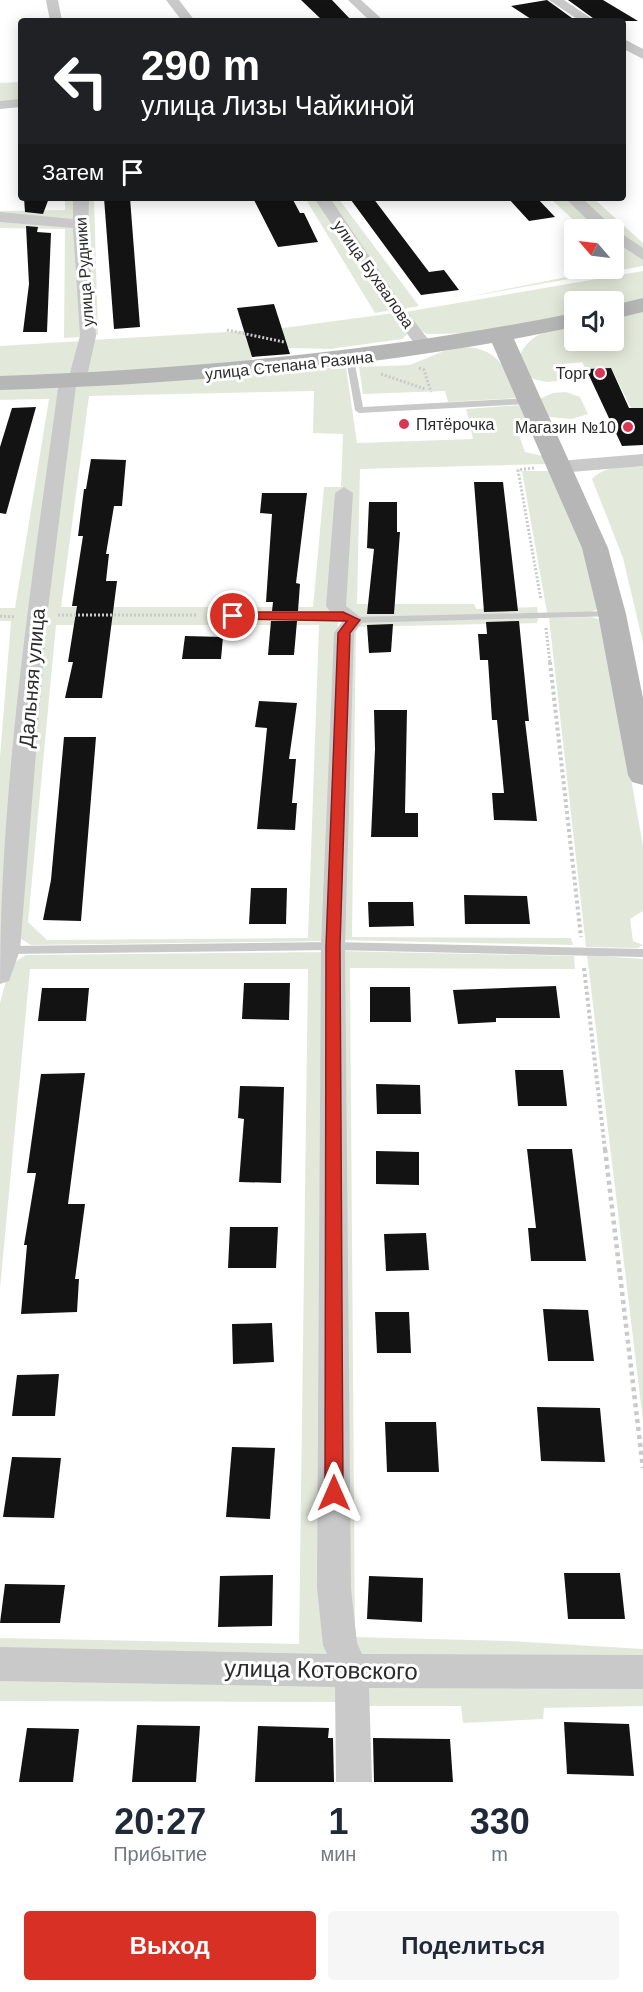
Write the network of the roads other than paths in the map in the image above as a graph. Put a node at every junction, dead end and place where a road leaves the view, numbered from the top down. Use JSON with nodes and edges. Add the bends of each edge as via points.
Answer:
{"nodes":[{"id":1,"x":52,"y":0,"type":"edge"},
{"id":2,"x":172,"y":0,"type":"edge"},
{"id":3,"x":354,"y":0,"type":"edge"},
{"id":4,"x":555,"y":0,"type":"edge"},
{"id":5,"x":55,"y":18,"type":"edge"},
{"id":6,"x":187,"y":18,"type":"edge"},
{"id":7,"x":375,"y":18,"type":"edge"},
{"id":8,"x":584,"y":18,"type":"edge"},
{"id":9,"x":626,"y":44,"type":"edge"},
{"id":10,"x":643,"y":55,"type":"edge"},
{"id":11,"x":18,"y":103,"type":"edge"},
{"id":12,"x":0,"y":105,"type":"edge"},
{"id":13,"x":81,"y":201,"type":"edge"},
{"id":14,"x":324,"y":201,"type":"edge"},
{"id":15,"x":576,"y":201,"type":"edge"},
{"id":16,"x":0,"y":217,"type":"edge"},
{"id":17,"x":596,"y":219,"type":"edge"},
{"id":18,"x":79,"y":224,"type":"junction"},
{"id":19,"x":624,"y":241,"type":"edge"},
{"id":20,"x":643,"y":255,"type":"edge"},
{"id":21,"x":643,"y":305,"type":"edge"},
{"id":22,"x":624,"y":310,"type":"edge"},
{"id":23,"x":564,"y":322,"type":"edge"},
{"id":24,"x":501,"y":336,"type":"junction"},
{"id":25,"x":422,"y":358,"type":"junction"},
{"id":26,"x":350,"y":359,"type":"junction"},
{"id":27,"x":72,"y":381,"type":"junction"},
{"id":28,"x":0,"y":383,"type":"edge"},
{"id":29,"x":529,"y":401,"type":"junction"},
{"id":30,"x":643,"y":460,"type":"edge"},
{"id":31,"x":559,"y":467,"type":"junction"},
{"id":32,"x":344,"y":493,"type":"dead end"},
{"id":33,"x":612,"y":614,"type":"junction"},
{"id":34,"x":212,"y":616,"type":"road end"},
{"id":35,"x":348,"y":618,"type":"junction"},
{"id":36,"x":643,"y":775,"type":"edge"},
{"id":37,"x":333,"y":946,"type":"junction"},
{"id":38,"x":8,"y":950,"type":"junction"},
{"id":39,"x":643,"y":953,"type":"edge"},
{"id":40,"x":0,"y":975,"type":"edge"},
{"id":41,"x":0,"y":1664,"type":"edge"},
{"id":42,"x":352,"y":1671,"type":"junction"},
{"id":43,"x":643,"y":1672,"type":"edge"},
{"id":44,"x":354,"y":1782,"type":"edge"}],
"edges":[{"from":1,"to":5,"type":"street"},
{"from":2,"to":6,"type":"street"},
{"from":3,"to":7,"type":"street"},
{"from":4,"to":8,"type":"street"},
{"from":9,"to":10,"type":"street"},
{"from":11,"to":12,"type":"street"},
{"from":13,"to":18,"type":"street","name":"улица Рудники"},
{"from":14,"to":25,"type":"street","name":"улица Бухвалова","via":[[398,311]]},
{"from":15,"to":17,"type":"street"},
{"from":16,"to":18,"type":"street"},
{"from":18,"to":27,"type":"street","name":"улица Рудники","via":[[88,338]]},
{"from":19,"to":20,"type":"street"},
{"from":21,"to":22,"type":"main road"},
{"from":23,"to":24,"type":"main road","name":"улица Степана Разина"},
{"from":24,"to":25,"type":"main road","name":"улица Степана Разина"},
{"from":24,"to":29,"type":"main road"},
{"from":25,"to":26,"type":"main road","name":"улица Степана Разина"},
{"from":26,"to":27,"type":"main road","name":"улица Степана Разина","via":[[200,375]]},
{"from":26,"to":29,"type":"lane","via":[[359,410]]},
{"from":27,"to":28,"type":"main road","name":"улица Степана Разина"},
{"from":27,"to":38,"type":"street","name":"Дальняя улица","via":[[37,617]]},
{"from":29,"to":31,"type":"main road"},
{"from":30,"to":31,"type":"street"},
{"from":31,"to":33,"type":"main road","via":[[595,548]]},
{"from":32,"to":35,"type":"street","via":[[336,606]]},
{"from":33,"to":35,"type":"lane"},
{"from":33,"to":36,"type":"main road"},
{"from":34,"to":35,"type":"lane"},
{"from":35,"to":37,"type":"street","via":[[344,633]]},
{"from":37,"to":38,"type":"lane"},
{"from":37,"to":39,"type":"lane"},
{"from":37,"to":42,"type":"street","via":[[334,1588],[340,1645]]},
{"from":38,"to":40,"type":"street","name":"Дальняя улица"},
{"from":41,"to":42,"type":"street","name":"улица Котовского"},
{"from":42,"to":43,"type":"street","name":"улица Котовского"},
{"from":42,"to":44,"type":"street"}]}
